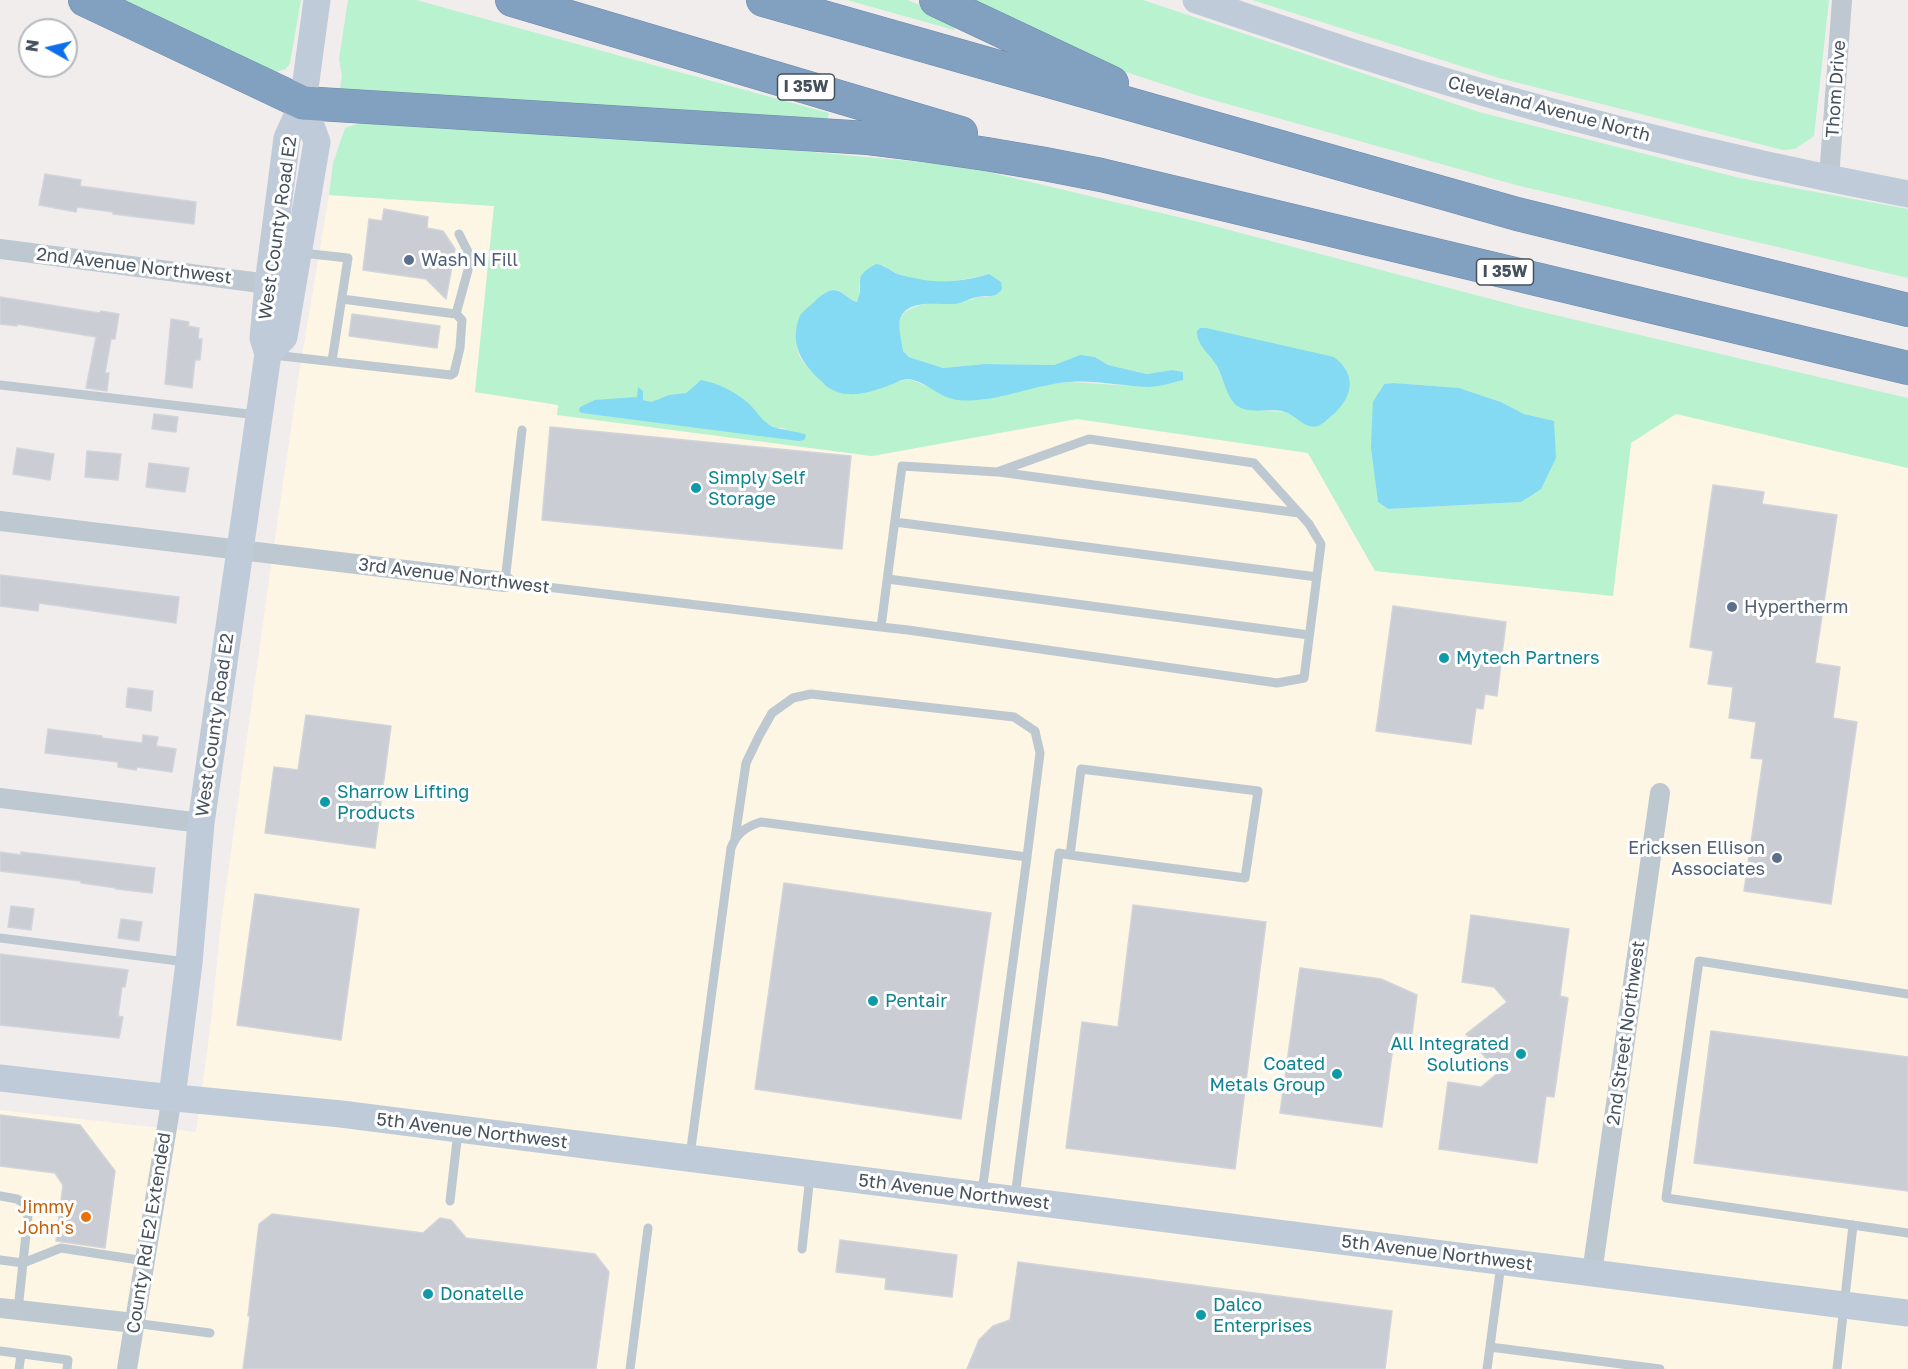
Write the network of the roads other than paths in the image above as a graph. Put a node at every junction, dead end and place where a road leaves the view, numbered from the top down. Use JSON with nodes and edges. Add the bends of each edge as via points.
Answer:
{"nodes":[{"id":1,"x":85,"y":0,"type":"edge"},
{"id":2,"x":512,"y":0,"type":"edge"},
{"id":3,"x":763,"y":0,"type":"edge"},
{"id":4,"x":936,"y":0,"type":"edge"},
{"id":5,"x":1196,"y":0,"type":"edge"},
{"id":6,"x":1842,"y":0,"type":"edge"},
{"id":7,"x":316,"y":7,"type":"edge"},
{"id":8,"x":303,"y":103,"type":"junction"},
{"id":9,"x":1198,"y":124,"type":"junction"},
{"id":10,"x":1101,"y":175,"type":"junction"},
{"id":11,"x":1829,"y":178,"type":"junction"},
{"id":12,"x":1908,"y":194,"type":"edge"},
{"id":13,"x":459,"y":234,"type":"dead end"},
{"id":14,"x":0,"y":249,"type":"edge"},
{"id":15,"x":297,"y":252,"type":"junction"},
{"id":16,"x":268,"y":284,"type":"junction"},
{"id":17,"x":342,"y":299,"type":"junction"},
{"id":18,"x":1908,"y":310,"type":"edge"},
{"id":19,"x":456,"y":314,"type":"junction"},
{"id":20,"x":268,"y":354,"type":"junction"},
{"id":21,"x":332,"y":361,"type":"junction"},
{"id":22,"x":1908,"y":369,"type":"edge"},
{"id":23,"x":0,"y":385,"type":"edge"},
{"id":24,"x":259,"y":415,"type":"junction"},
{"id":25,"x":522,"y":430,"type":"dead end"},
{"id":26,"x":997,"y":472,"type":"junction"},
{"id":27,"x":1299,"y":513,"type":"junction"},
{"id":28,"x":0,"y":521,"type":"edge"},
{"id":29,"x":895,"y":522,"type":"junction"},
{"id":30,"x":240,"y":551,"type":"junction"},
{"id":31,"x":1317,"y":578,"type":"junction"},
{"id":32,"x":888,"y":579,"type":"junction"},
{"id":33,"x":505,"y":582,"type":"junction"},
{"id":34,"x":881,"y":627,"type":"junction"},
{"id":35,"x":1310,"y":635,"type":"junction"},
{"id":36,"x":1660,"y":793,"type":"dead end"},
{"id":37,"x":0,"y":798,"type":"edge"},
{"id":38,"x":201,"y":823,"type":"junction"},
{"id":39,"x":735,"y":838,"type":"junction"},
{"id":40,"x":1070,"y":855,"type":"junction"},
{"id":41,"x":1027,"y":857,"type":"junction"},
{"id":42,"x":0,"y":938,"type":"edge"},
{"id":43,"x":189,"y":963,"type":"junction"},
{"id":44,"x":1908,"y":994,"type":"edge"},
{"id":45,"x":0,"y":1078,"type":"edge"},
{"id":46,"x":171,"y":1097,"type":"junction"},
{"id":47,"x":458,"y":1129,"type":"junction"},
{"id":48,"x":689,"y":1159,"type":"junction"},
{"id":49,"x":811,"y":1174,"type":"junction"},
{"id":50,"x":0,"y":1196,"type":"edge"},
{"id":51,"x":981,"y":1196,"type":"junction"},
{"id":52,"x":1014,"y":1200,"type":"junction"},
{"id":53,"x":450,"y":1202,"type":"dead end"},
{"id":54,"x":1853,"y":1225,"type":"junction"},
{"id":55,"x":648,"y":1228,"type":"dead end"},
{"id":56,"x":1908,"y":1233,"type":"edge"},
{"id":57,"x":802,"y":1249,"type":"dead end"},
{"id":58,"x":0,"y":1260,"type":"edge"},
{"id":59,"x":145,"y":1260,"type":"junction"},
{"id":60,"x":1501,"y":1262,"type":"junction"},
{"id":61,"x":23,"y":1263,"type":"junction"},
{"id":62,"x":1592,"y":1273,"type":"junction"},
{"id":63,"x":1845,"y":1306,"type":"junction"},
{"id":64,"x":9,"y":1309,"type":"edge"},
{"id":65,"x":1908,"y":1313,"type":"edge"},
{"id":66,"x":134,"y":1323,"type":"junction"},
{"id":67,"x":210,"y":1334,"type":"dead end"},
{"id":68,"x":1490,"y":1347,"type":"junction"},
{"id":69,"x":0,"y":1351,"type":"edge"},
{"id":70,"x":21,"y":1354,"type":"junction"},
{"id":71,"x":19,"y":1369,"type":"edge"},
{"id":72,"x":67,"y":1369,"type":"edge"},
{"id":73,"x":127,"y":1369,"type":"edge"},
{"id":74,"x":630,"y":1369,"type":"edge"},
{"id":75,"x":1487,"y":1369,"type":"edge"},
{"id":76,"x":1660,"y":1369,"type":"edge"},
{"id":77,"x":1837,"y":1369,"type":"edge"}],
"edges":[{"from":1,"to":8,"type":"highway"},
{"from":2,"to":10,"type":"highway","number":"I 35W"},
{"from":3,"to":9,"type":"highway"},
{"from":4,"to":9,"type":"highway"},
{"from":5,"to":11,"type":"street","name":"Cleveland Avenue North","via":[[1448,81],[1605,125]]},
{"from":6,"to":11,"type":"street","name":"Thom Drive"},
{"from":7,"to":8,"type":"street","name":"West County Road E2"},
{"from":8,"to":10,"type":"highway","via":[[868,138],[955,148]]},
{"from":8,"to":15,"type":"street","name":"West County Road E2","via":[[316,142]]},
{"from":8,"to":16,"type":"street","name":"West County Road E2","via":[[286,138]]},
{"from":9,"to":18,"type":"highway","via":[[1517,214]]},
{"from":10,"to":22,"type":"highway","number":"I 35W"},
{"from":11,"to":12,"type":"street","name":"Cleveland Avenue North"},
{"from":13,"to":19,"type":"lane","via":[[468,252],[468,270]]},
{"from":14,"to":16,"type":"street","name":"2nd Avenue Northwest"},
{"from":15,"to":17,"type":"lane","via":[[348,258]]},
{"from":15,"to":20,"type":"street","name":"West County Road E2","via":[[284,337]]},
{"from":16,"to":20,"type":"street","name":"West County Road E2","via":[[263,338]]},
{"from":17,"to":19,"type":"lane"},
{"from":17,"to":21,"type":"lane"},
{"from":19,"to":21,"type":"lane","via":[[462,320],[460,348],[451,375]]},
{"from":20,"to":21,"type":"lane"},
{"from":20,"to":24,"type":"street","name":"West County Road E2"},
{"from":23,"to":24,"type":"lane"},
{"from":24,"to":30,"type":"street","name":"West County Road E2"},
{"from":25,"to":33,"type":"lane"},
{"from":26,"to":27,"type":"lane"},
{"from":26,"to":27,"type":"lane","via":[[1089,439],[1254,464]]},
{"from":26,"to":29,"type":"lane","via":[[902,466]]},
{"from":27,"to":31,"type":"lane","via":[[1321,544]]},
{"from":28,"to":30,"type":"street","name":"3rd Avenue Northwest"},
{"from":29,"to":31,"type":"lane"},
{"from":29,"to":32,"type":"lane"},
{"from":30,"to":33,"type":"street","name":"3rd Avenue Northwest"},
{"from":30,"to":38,"type":"street","name":"West County Road E2"},
{"from":31,"to":35,"type":"lane"},
{"from":32,"to":34,"type":"lane"},
{"from":32,"to":35,"type":"lane"},
{"from":33,"to":34,"type":"lane","name":"3rd Avenue Northwest"},
{"from":34,"to":35,"type":"lane","name":"3rd Avenue Northwest","via":[[1277,683],[1304,678]]},
{"from":36,"to":62,"type":"street","name":"2nd Street Northwest"},
{"from":37,"to":38,"type":"street"},
{"from":38,"to":43,"type":"street","name":"West County Road E2"},
{"from":39,"to":41,"type":"lane","via":[[761,822]]},
{"from":39,"to":41,"type":"lane","via":[[746,763],[759,736],[772,713],[793,698],[811,694],[1014,717],[1035,731],[1040,753]]},
{"from":39,"to":48,"type":"lane"},
{"from":40,"to":40,"type":"lane","via":[[1245,878],[1258,791],[1081,769]]},
{"from":40,"to":52,"type":"lane","via":[[1059,853]]},
{"from":41,"to":51,"type":"lane"},
{"from":42,"to":43,"type":"lane"},
{"from":43,"to":46,"type":"street","name":"West County Road E2"},
{"from":44,"to":54,"type":"lane","via":[[1699,962],[1666,1198]]},
{"from":45,"to":46,"type":"street","name":"5th Avenue Northwest"},
{"from":46,"to":47,"type":"street","name":"5th Avenue Northwest"},
{"from":46,"to":59,"type":"street","name":"County Rd E2 Extended"},
{"from":47,"to":48,"type":"street","name":"5th Avenue Northwest"},
{"from":47,"to":53,"type":"lane"},
{"from":48,"to":49,"type":"street","name":"5th Avenue Northwest"},
{"from":49,"to":51,"type":"street","name":"5th Avenue Northwest"},
{"from":49,"to":57,"type":"lane"},
{"from":50,"to":61,"type":"lane","via":[[29,1206]]},
{"from":51,"to":52,"type":"street","name":"5th Avenue Northwest"},
{"from":52,"to":60,"type":"street","name":"5th Avenue Northwest"},
{"from":54,"to":56,"type":"lane"},
{"from":54,"to":63,"type":"lane"},
{"from":55,"to":74,"type":"lane"},
{"from":58,"to":61,"type":"lane"},
{"from":59,"to":61,"type":"lane","via":[[61,1248]]},
{"from":59,"to":66,"type":"street","name":"County Rd E2 Extended"},
{"from":60,"to":62,"type":"street","name":"5th Avenue Northwest"},
{"from":60,"to":68,"type":"lane"},
{"from":61,"to":64,"type":"lane"},
{"from":62,"to":63,"type":"street","name":"5th Avenue Northwest"},
{"from":63,"to":65,"type":"street","name":"5th Avenue Northwest"},
{"from":63,"to":77,"type":"lane"},
{"from":64,"to":66,"type":"street"},
{"from":66,"to":67,"type":"lane"},
{"from":66,"to":73,"type":"street","name":"County Rd E2 Extended"},
{"from":68,"to":75,"type":"lane"},
{"from":68,"to":76,"type":"lane"},
{"from":69,"to":70,"type":"lane"},
{"from":70,"to":71,"type":"lane"},
{"from":70,"to":72,"type":"lane","via":[[68,1360]]}]}
